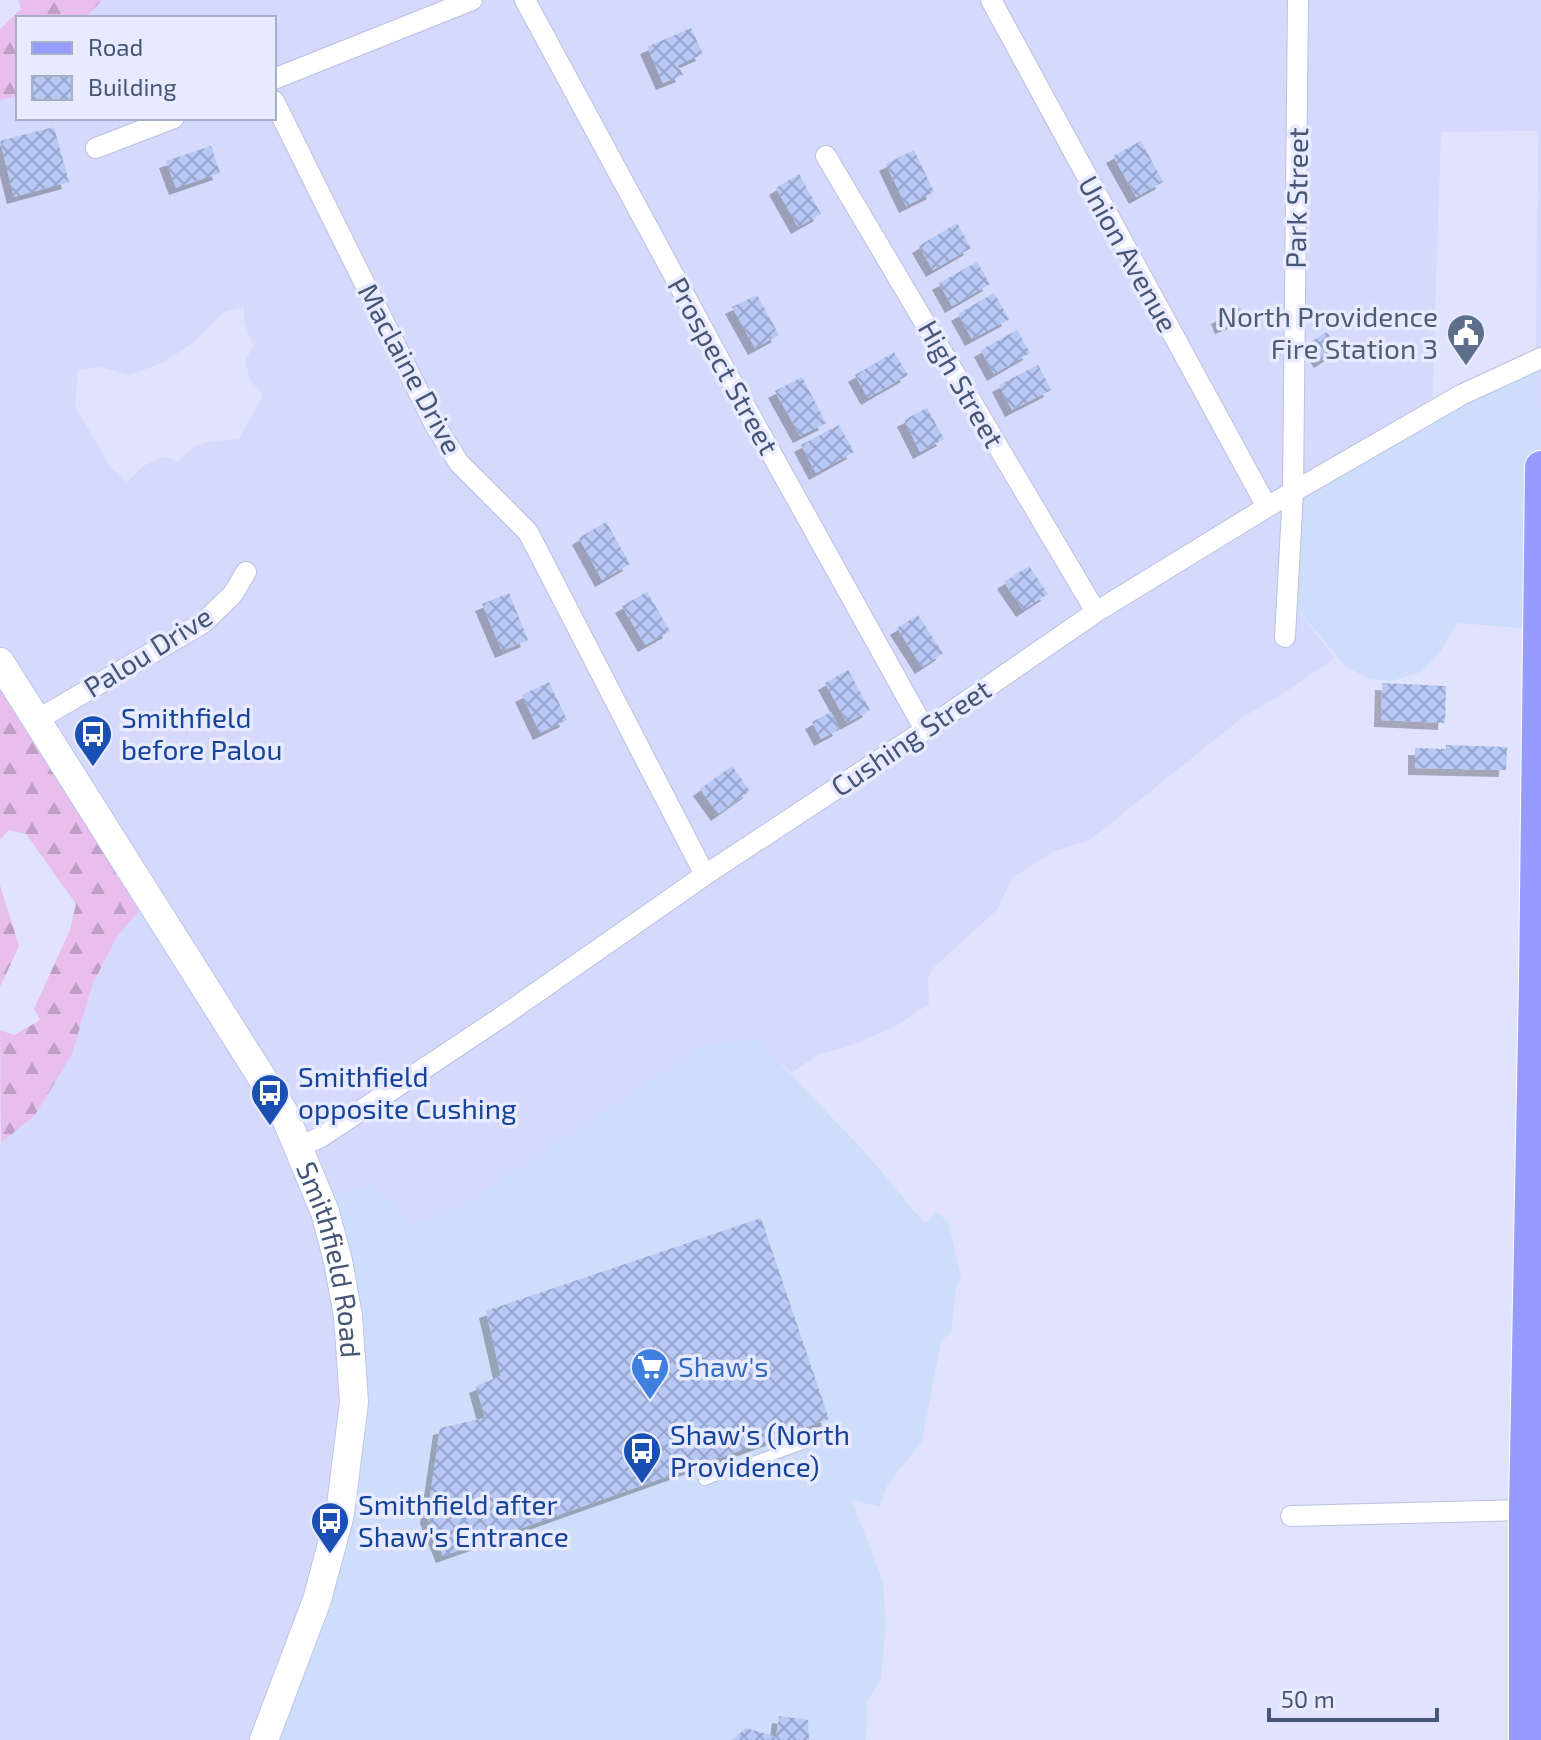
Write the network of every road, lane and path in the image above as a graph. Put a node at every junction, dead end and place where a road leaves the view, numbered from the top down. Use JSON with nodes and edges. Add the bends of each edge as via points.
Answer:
{"nodes":[{"id":1,"x":472,"y":0,"type":"edge"},
{"id":2,"x":525,"y":0,"type":"edge"},
{"id":3,"x":991,"y":0,"type":"edge"},
{"id":4,"x":1298,"y":0,"type":"edge"},
{"id":5,"x":276,"y":78,"type":"edge"},
{"id":6,"x":276,"y":105,"type":"edge"},
{"id":7,"x":169,"y":120,"type":"edge"},
{"id":8,"x":96,"y":148,"type":"dead end"},
{"id":9,"x":826,"y":156,"type":"dead end"},
{"id":10,"x":1541,"y":358,"type":"edge"},
{"id":11,"x":1541,"y":467,"type":"edge"},
{"id":12,"x":1293,"y":492,"type":"junction"},
{"id":13,"x":1267,"y":507,"type":"junction"},
{"id":14,"x":246,"y":572,"type":"dead end"},
{"id":15,"x":1096,"y":612,"type":"junction"},
{"id":16,"x":1285,"y":637,"type":"dead end"},
{"id":17,"x":0,"y":662,"type":"edge"},
{"id":18,"x":37,"y":720,"type":"junction"},
{"id":19,"x":925,"y":730,"type":"junction"},
{"id":20,"x":705,"y":875,"type":"junction"},
{"id":21,"x":298,"y":1147,"type":"junction"},
{"id":22,"x":805,"y":1443,"type":"dead end"},
{"id":23,"x":704,"y":1480,"type":"dead end"},
{"id":24,"x":1525,"y":1510,"type":"junction"},
{"id":25,"x":1291,"y":1516,"type":"dead end"},
{"id":26,"x":264,"y":1740,"type":"edge"},
{"id":27,"x":1525,"y":1740,"type":"edge"}],
"edges":[{"from":1,"to":5,"type":"street"},
{"from":2,"to":19,"type":"street","name":"Prospect Street"},
{"from":3,"to":13,"type":"street","name":"Union Avenue"},
{"from":4,"to":12,"type":"street","name":"Park Street"},
{"from":6,"to":20,"type":"street","name":"Maclaine Drive","via":[[435,425],[459,463],[528,532]]},
{"from":7,"to":8,"type":"street"},
{"from":9,"to":15,"type":"street","name":"High Street"},
{"from":10,"to":12,"type":"street","name":"Cushing Street","via":[[1461,395]]},
{"from":11,"to":24,"type":"main road"},
{"from":12,"to":13,"type":"street","name":"Cushing Street"},
{"from":12,"to":16,"type":"street","name":"Park Street"},
{"from":13,"to":15,"type":"street","name":"Cushing Street"},
{"from":14,"to":18,"type":"street","name":"Palou Drive","via":[[233,594],[203,623]]},
{"from":15,"to":19,"type":"street","name":"Cushing Street"},
{"from":17,"to":18,"type":"main road","name":"Smithfield Road"},
{"from":18,"to":21,"type":"main road","name":"Smithfield Road","via":[[231,1025],[283,1111]]},
{"from":19,"to":20,"type":"street","name":"Cushing Street"},
{"from":20,"to":21,"type":"street","name":"Cushing Street","via":[[500,1018]]},
{"from":21,"to":26,"type":"main road","name":"Smithfield Road","via":[[325,1212],[343,1284],[354,1402],[331,1550]]},
{"from":22,"to":23,"type":"lane"},
{"from":24,"to":25,"type":"street"},
{"from":24,"to":27,"type":"main road"}]}
